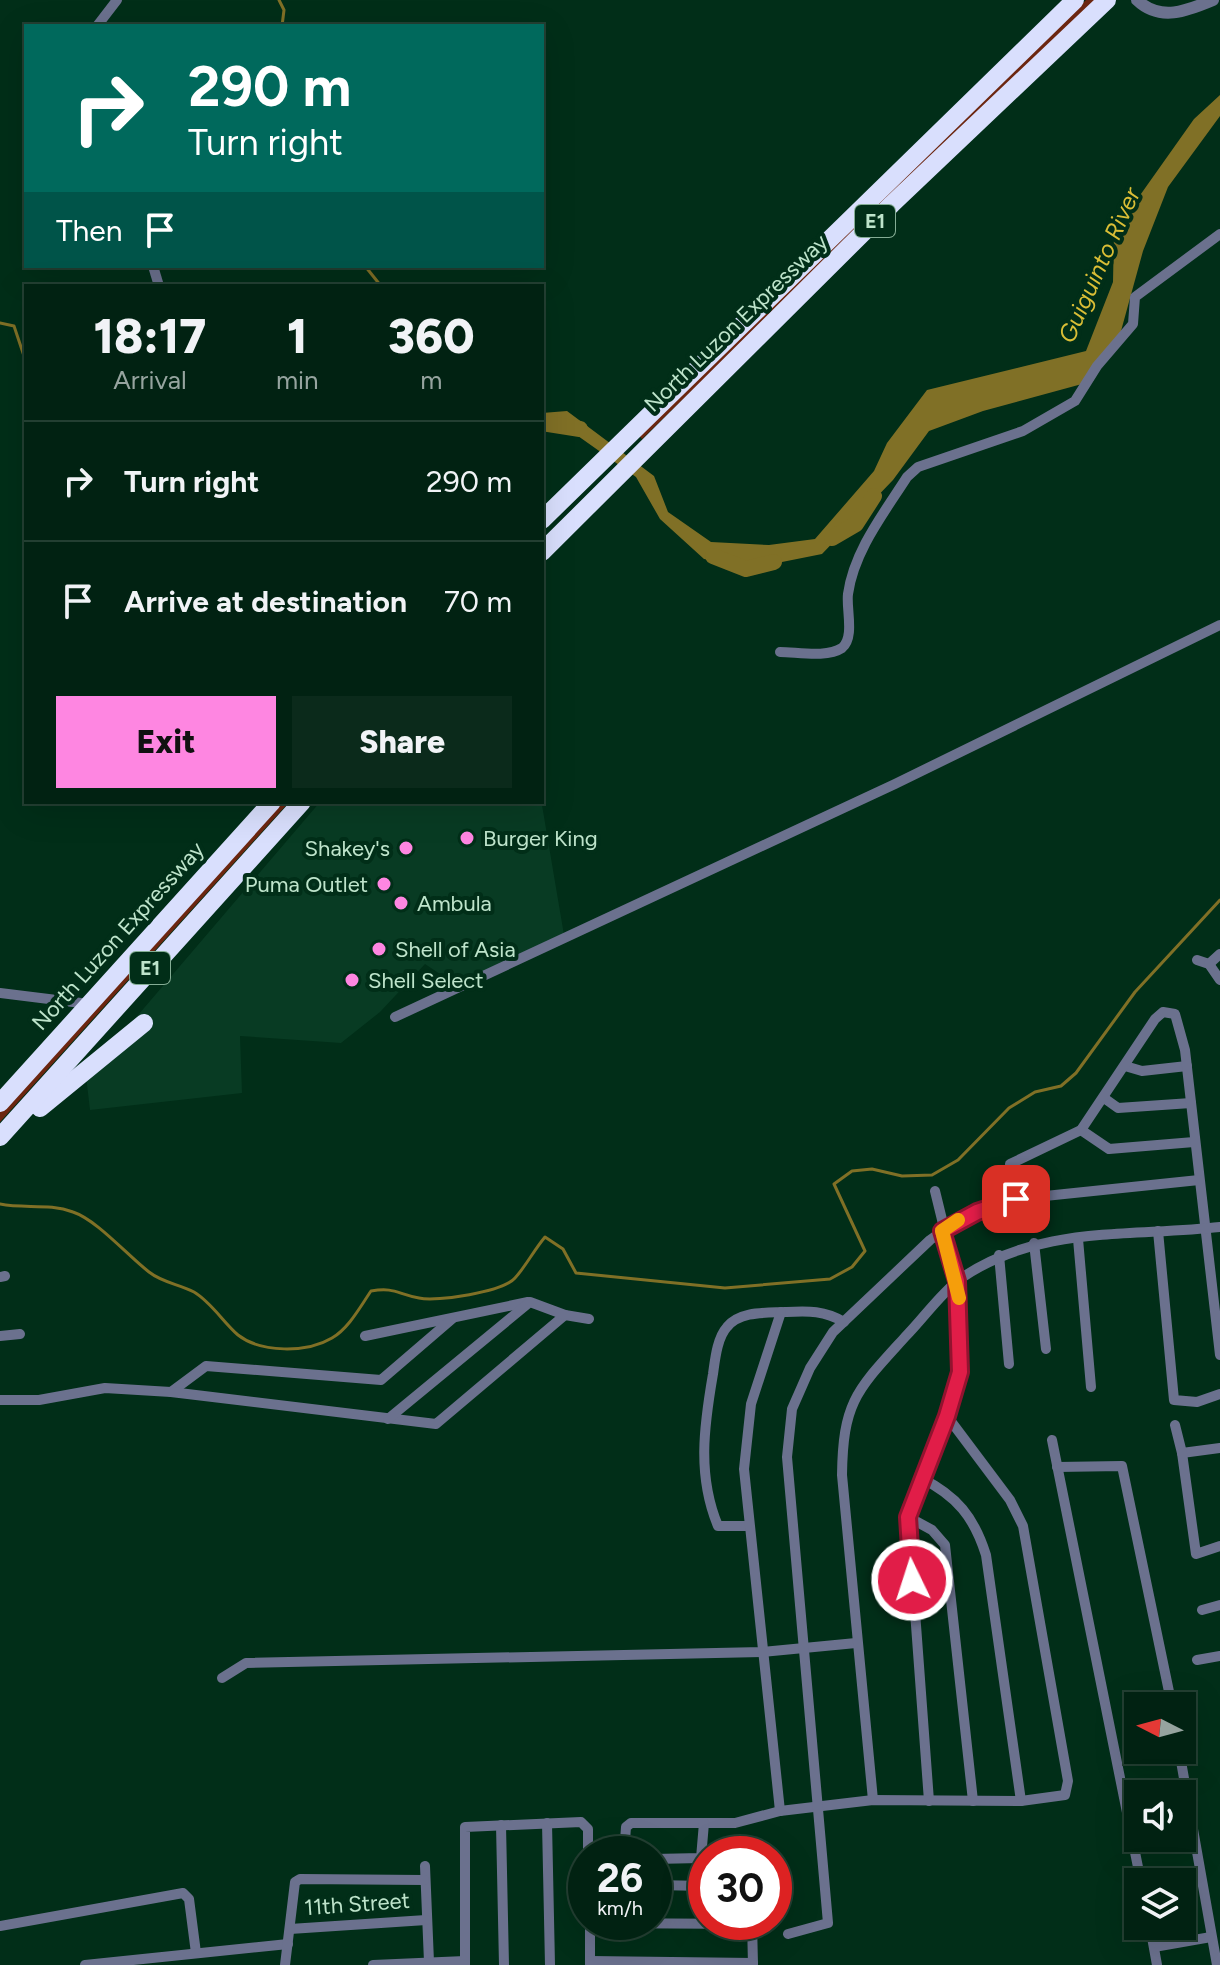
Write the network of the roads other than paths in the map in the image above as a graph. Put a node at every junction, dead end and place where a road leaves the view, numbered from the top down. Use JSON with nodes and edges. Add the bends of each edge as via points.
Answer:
{"nodes":[{"id":1,"x":117,"y":0,"type":"edge"},
{"id":2,"x":1075,"y":0,"type":"edge"},
{"id":3,"x":1107,"y":0,"type":"edge"},
{"id":4,"x":1213,"y":0,"type":"edge"},
{"id":5,"x":1139,"y":2,"type":"edge"},
{"id":6,"x":99,"y":24,"type":"edge"},
{"id":7,"x":1220,"y":234,"type":"edge"},
{"id":8,"x":544,"y":518,"type":"edge"},
{"id":9,"x":544,"y":550,"type":"edge"},
{"id":10,"x":1220,"y":625,"type":"edge"},
{"id":11,"x":780,"y":652,"type":"dead end"},
{"id":12,"x":270,"y":804,"type":"edge"},
{"id":13,"x":300,"y":804,"type":"edge"},
{"id":14,"x":1220,"y":954,"type":"edge"},
{"id":15,"x":1197,"y":960,"type":"dead end"},
{"id":16,"x":1209,"y":964,"type":"junction"},
{"id":17,"x":1220,"y":980,"type":"edge"},
{"id":18,"x":0,"y":993,"type":"edge"},
{"id":19,"x":89,"y":1004,"type":"junction"},
{"id":20,"x":395,"y":1017,"type":"dead end"},
{"id":21,"x":144,"y":1023,"type":"dead end"},
{"id":22,"x":1125,"y":1066,"type":"junction"},
{"id":23,"x":1187,"y":1066,"type":"junction"},
{"id":24,"x":1104,"y":1098,"type":"junction"},
{"id":25,"x":0,"y":1103,"type":"edge"},
{"id":26,"x":1191,"y":1103,"type":"junction"},
{"id":27,"x":1081,"y":1130,"type":"junction"},
{"id":28,"x":0,"y":1137,"type":"edge"},
{"id":29,"x":1194,"y":1142,"type":"junction"},
{"id":30,"x":0,"y":1145,"type":"edge"},
{"id":31,"x":1199,"y":1180,"type":"junction"},
{"id":32,"x":935,"y":1191,"type":"dead end"},
{"id":33,"x":1016,"y":1199,"type":"junction"},
{"id":34,"x":1220,"y":1227,"type":"edge"},
{"id":35,"x":1205,"y":1229,"type":"junction"},
{"id":36,"x":942,"y":1231,"type":"junction"},
{"id":37,"x":1158,"y":1231,"type":"junction"},
{"id":38,"x":1078,"y":1239,"type":"junction"},
{"id":39,"x":1034,"y":1243,"type":"junction"},
{"id":40,"x":999,"y":1255,"type":"junction"},
{"id":41,"x":957,"y":1281,"type":"junction"},
{"id":42,"x":530,"y":1302,"type":"junction"},
{"id":43,"x":781,"y":1312,"type":"junction"},
{"id":44,"x":565,"y":1315,"type":"junction"},
{"id":45,"x":452,"y":1319,"type":"junction"},
{"id":46,"x":589,"y":1319,"type":"dead end"},
{"id":47,"x":844,"y":1322,"type":"junction"},
{"id":48,"x":20,"y":1334,"type":"dead end"},
{"id":49,"x":0,"y":1336,"type":"edge"},
{"id":50,"x":365,"y":1336,"type":"dead end"},
{"id":51,"x":1046,"y":1349,"type":"dead end"},
{"id":52,"x":1220,"y":1355,"type":"edge"},
{"id":53,"x":1009,"y":1364,"type":"dead end"},
{"id":54,"x":1091,"y":1387,"type":"dead end"},
{"id":55,"x":171,"y":1392,"type":"junction"},
{"id":56,"x":1220,"y":1394,"type":"edge"},
{"id":57,"x":0,"y":1400,"type":"edge"},
{"id":58,"x":947,"y":1416,"type":"junction"},
{"id":59,"x":388,"y":1419,"type":"junction"},
{"id":60,"x":1175,"y":1425,"type":"dead end"},
{"id":61,"x":1052,"y":1440,"type":"dead end"},
{"id":62,"x":1220,"y":1448,"type":"edge"},
{"id":63,"x":1182,"y":1453,"type":"junction"},
{"id":64,"x":1057,"y":1467,"type":"junction"},
{"id":65,"x":921,"y":1478,"type":"junction"},
{"id":66,"x":908,"y":1517,"type":"junction"},
{"id":67,"x":748,"y":1526,"type":"junction"},
{"id":68,"x":1220,"y":1546,"type":"edge"},
{"id":69,"x":1220,"y":1605,"type":"edge"},
{"id":70,"x":1202,"y":1610,"type":"dead end"},
{"id":71,"x":856,"y":1643,"type":"junction"},
{"id":72,"x":802,"y":1650,"type":"junction"},
{"id":73,"x":762,"y":1652,"type":"junction"},
{"id":74,"x":1220,"y":1656,"type":"edge"},
{"id":75,"x":1197,"y":1660,"type":"dead end"},
{"id":76,"x":222,"y":1678,"type":"dead end"},
{"id":77,"x":1169,"y":1692,"type":"edge"},
{"id":78,"x":1181,"y":1764,"type":"edge"},
{"id":79,"x":873,"y":1800,"type":"junction"},
{"id":80,"x":929,"y":1801,"type":"junction"},
{"id":81,"x":973,"y":1801,"type":"junction"},
{"id":82,"x":1021,"y":1801,"type":"junction"},
{"id":83,"x":818,"y":1806,"type":"junction"},
{"id":84,"x":780,"y":1811,"type":"junction"},
{"id":85,"x":547,"y":1823,"type":"junction"},
{"id":86,"x":704,"y":1823,"type":"junction"},
{"id":87,"x":501,"y":1825,"type":"junction"},
{"id":88,"x":586,"y":1836,"type":"edge"},
{"id":89,"x":626,"y":1836,"type":"edge"},
{"id":90,"x":672,"y":1859,"type":"edge"},
{"id":91,"x":425,"y":1866,"type":"dead end"},
{"id":92,"x":1138,"y":1868,"type":"edge"},
{"id":93,"x":424,"y":1880,"type":"junction"},
{"id":94,"x":426,"y":1920,"type":"junction"},
{"id":95,"x":0,"y":1926,"type":"edge"},
{"id":96,"x":290,"y":1929,"type":"junction"},
{"id":97,"x":792,"y":1933,"type":"edge"},
{"id":98,"x":1211,"y":1937,"type":"junction"},
{"id":99,"x":590,"y":1940,"type":"edge"},
{"id":100,"x":752,"y":1940,"type":"edge"},
{"id":101,"x":1153,"y":1940,"type":"edge"},
{"id":102,"x":288,"y":1944,"type":"junction"},
{"id":103,"x":1154,"y":1947,"type":"junction"},
{"id":104,"x":196,"y":1953,"type":"junction"},
{"id":105,"x":429,"y":1962,"type":"junction"},
{"id":106,"x":465,"y":1963,"type":"edge"},
{"id":107,"x":590,"y":1963,"type":"edge"},
{"id":108,"x":753,"y":1964,"type":"edge"},
{"id":109,"x":85,"y":1965,"type":"edge"},
{"id":110,"x":285,"y":1965,"type":"edge"},
{"id":111,"x":373,"y":1965,"type":"edge"},
{"id":112,"x":504,"y":1965,"type":"edge"},
{"id":113,"x":550,"y":1965,"type":"edge"},
{"id":114,"x":1157,"y":1965,"type":"edge"},
{"id":115,"x":1217,"y":1965,"type":"edge"}],
"edges":[{"from":1,"to":6,"type":"street"},
{"from":2,"to":8,"type":"highway","name":"North Luzon Expressway","number":"E1"},
{"from":3,"to":9,"type":"highway","name":"North Luzon Expressway","number":"E1"},
{"from":4,"to":5,"type":"street","via":[[1174,13],[1148,10]]},
{"from":7,"to":11,"type":"street","via":[[1135,297],[1133,324],[1075,401],[1023,431],[918,467],[907,477],[858,556],[843,647]]},
{"from":10,"to":20,"type":"street","via":[[895,784]]},
{"from":12,"to":19,"type":"highway","name":"North Luzon Expressway","number":"E1"},
{"from":13,"to":28,"type":"highway","name":"North Luzon Expressway","number":"E1"},
{"from":14,"to":16,"type":"street"},
{"from":15,"to":16,"type":"street"},
{"from":16,"to":17,"type":"street"},
{"from":18,"to":19,"type":"street"},
{"from":19,"to":25,"type":"highway","name":"North Luzon Expressway","number":"E1"},
{"from":21,"to":30,"type":"highway","via":[[70,1080]]},
{"from":22,"to":23,"type":"street","via":[[1142,1071]]},
{"from":22,"to":23,"type":"street","via":[[1155,1019],[1170,1011]]},
{"from":22,"to":24,"type":"street"},
{"from":23,"to":26,"type":"street"},
{"from":24,"to":26,"type":"street","via":[[1118,1108]]},
{"from":24,"to":27,"type":"street"},
{"from":26,"to":29,"type":"street"},
{"from":27,"to":29,"type":"street","via":[[1109,1149]]},
{"from":27,"to":33,"type":"street","via":[[1010,1164]]},
{"from":29,"to":31,"type":"street"},
{"from":31,"to":33,"type":"street"},
{"from":31,"to":35,"type":"street"},
{"from":32,"to":36,"type":"street"},
{"from":33,"to":36,"type":"street"},
{"from":34,"to":35,"type":"street"},
{"from":35,"to":37,"type":"street"},
{"from":35,"to":52,"type":"street"},
{"from":36,"to":41,"type":"street"},
{"from":36,"to":47,"type":"street"},
{"from":37,"to":38,"type":"street"},
{"from":37,"to":56,"type":"street","via":[[1174,1400],[1197,1402]]},
{"from":38,"to":39,"type":"street"},
{"from":38,"to":54,"type":"street"},
{"from":39,"to":40,"type":"street"},
{"from":39,"to":51,"type":"street"},
{"from":40,"to":41,"type":"street"},
{"from":40,"to":53,"type":"street"},
{"from":41,"to":58,"type":"street","via":[[960,1372]]},
{"from":41,"to":71,"type":"street","via":[[874,1371],[846,1417],[842,1475]]},
{"from":42,"to":44,"type":"street"},
{"from":42,"to":45,"type":"street"},
{"from":42,"to":59,"type":"street"},
{"from":43,"to":47,"type":"street","via":[[815,1311]]},
{"from":43,"to":67,"type":"street","via":[[746,1429]]},
{"from":43,"to":67,"type":"street","via":[[746,1314],[726,1327],[706,1413],[703,1460],[717,1523],[722,1528]]},
{"from":44,"to":46,"type":"street"},
{"from":44,"to":59,"type":"street","via":[[436,1424]]},
{"from":45,"to":50,"type":"street"},
{"from":45,"to":55,"type":"street","via":[[381,1380],[206,1366]]},
{"from":47,"to":72,"type":"street","via":[[810,1368],[788,1431],[790,1525]]},
{"from":48,"to":49,"type":"street"},
{"from":55,"to":57,"type":"street","via":[[105,1388],[39,1400]]},
{"from":55,"to":59,"type":"street"},
{"from":58,"to":65,"type":"street"},
{"from":58,"to":82,"type":"street","via":[[1010,1500],[1025,1538],[1068,1781],[1065,1795]]},
{"from":60,"to":63,"type":"street"},
{"from":61,"to":64,"type":"street"},
{"from":62,"to":63,"type":"street"},
{"from":63,"to":68,"type":"street","via":[[1196,1554]]},
{"from":64,"to":77,"type":"street","via":[[1122,1466]]},
{"from":64,"to":92,"type":"street"},
{"from":65,"to":66,"type":"street"},
{"from":65,"to":82,"type":"street","via":[[964,1506],[986,1555]]},
{"from":66,"to":80,"type":"street"},
{"from":66,"to":81,"type":"street","via":[[932,1530],[945,1545]]},
{"from":67,"to":73,"type":"street"},
{"from":69,"to":70,"type":"street"},
{"from":71,"to":72,"type":"street"},
{"from":71,"to":79,"type":"street"},
{"from":72,"to":73,"type":"street"},
{"from":72,"to":83,"type":"street"},
{"from":73,"to":76,"type":"street","via":[[246,1663]]},
{"from":73,"to":84,"type":"street"},
{"from":74,"to":75,"type":"street"},
{"from":78,"to":98,"type":"street"},
{"from":79,"to":80,"type":"street"},
{"from":79,"to":83,"type":"street"},
{"from":80,"to":81,"type":"street"},
{"from":81,"to":82,"type":"street"},
{"from":83,"to":84,"type":"street"},
{"from":83,"to":97,"type":"street","via":[[828,1923]]},
{"from":84,"to":86,"type":"street","via":[[735,1823]]},
{"from":85,"to":87,"type":"street"},
{"from":85,"to":88,"type":"street","via":[[585,1824]]},
{"from":85,"to":113,"type":"street"},
{"from":86,"to":89,"type":"street","via":[[628,1824]]},
{"from":86,"to":90,"type":"street","via":[[701,1858]]},
{"from":87,"to":106,"type":"street","via":[[470,1824],[462,1834]]},
{"from":87,"to":112,"type":"street"},
{"from":91,"to":93,"type":"street"},
{"from":93,"to":94,"type":"street"},
{"from":93,"to":96,"type":"street","via":[[300,1879],[295,1882]]},
{"from":94,"to":96,"type":"street","name":"11th Street"},
{"from":94,"to":105,"type":"street"},
{"from":95,"to":104,"type":"street","via":[[183,1893],[189,1899]]},
{"from":96,"to":102,"type":"street"},
{"from":98,"to":103,"type":"street"},
{"from":98,"to":115,"type":"street"},
{"from":99,"to":107,"type":"street"},
{"from":100,"to":108,"type":"street"},
{"from":101,"to":103,"type":"street"},
{"from":102,"to":104,"type":"street"},
{"from":102,"to":110,"type":"street"},
{"from":103,"to":114,"type":"street"},
{"from":104,"to":109,"type":"street"},
{"from":105,"to":106,"type":"street"},
{"from":105,"to":111,"type":"street"},
{"from":107,"to":108,"type":"street"}]}
